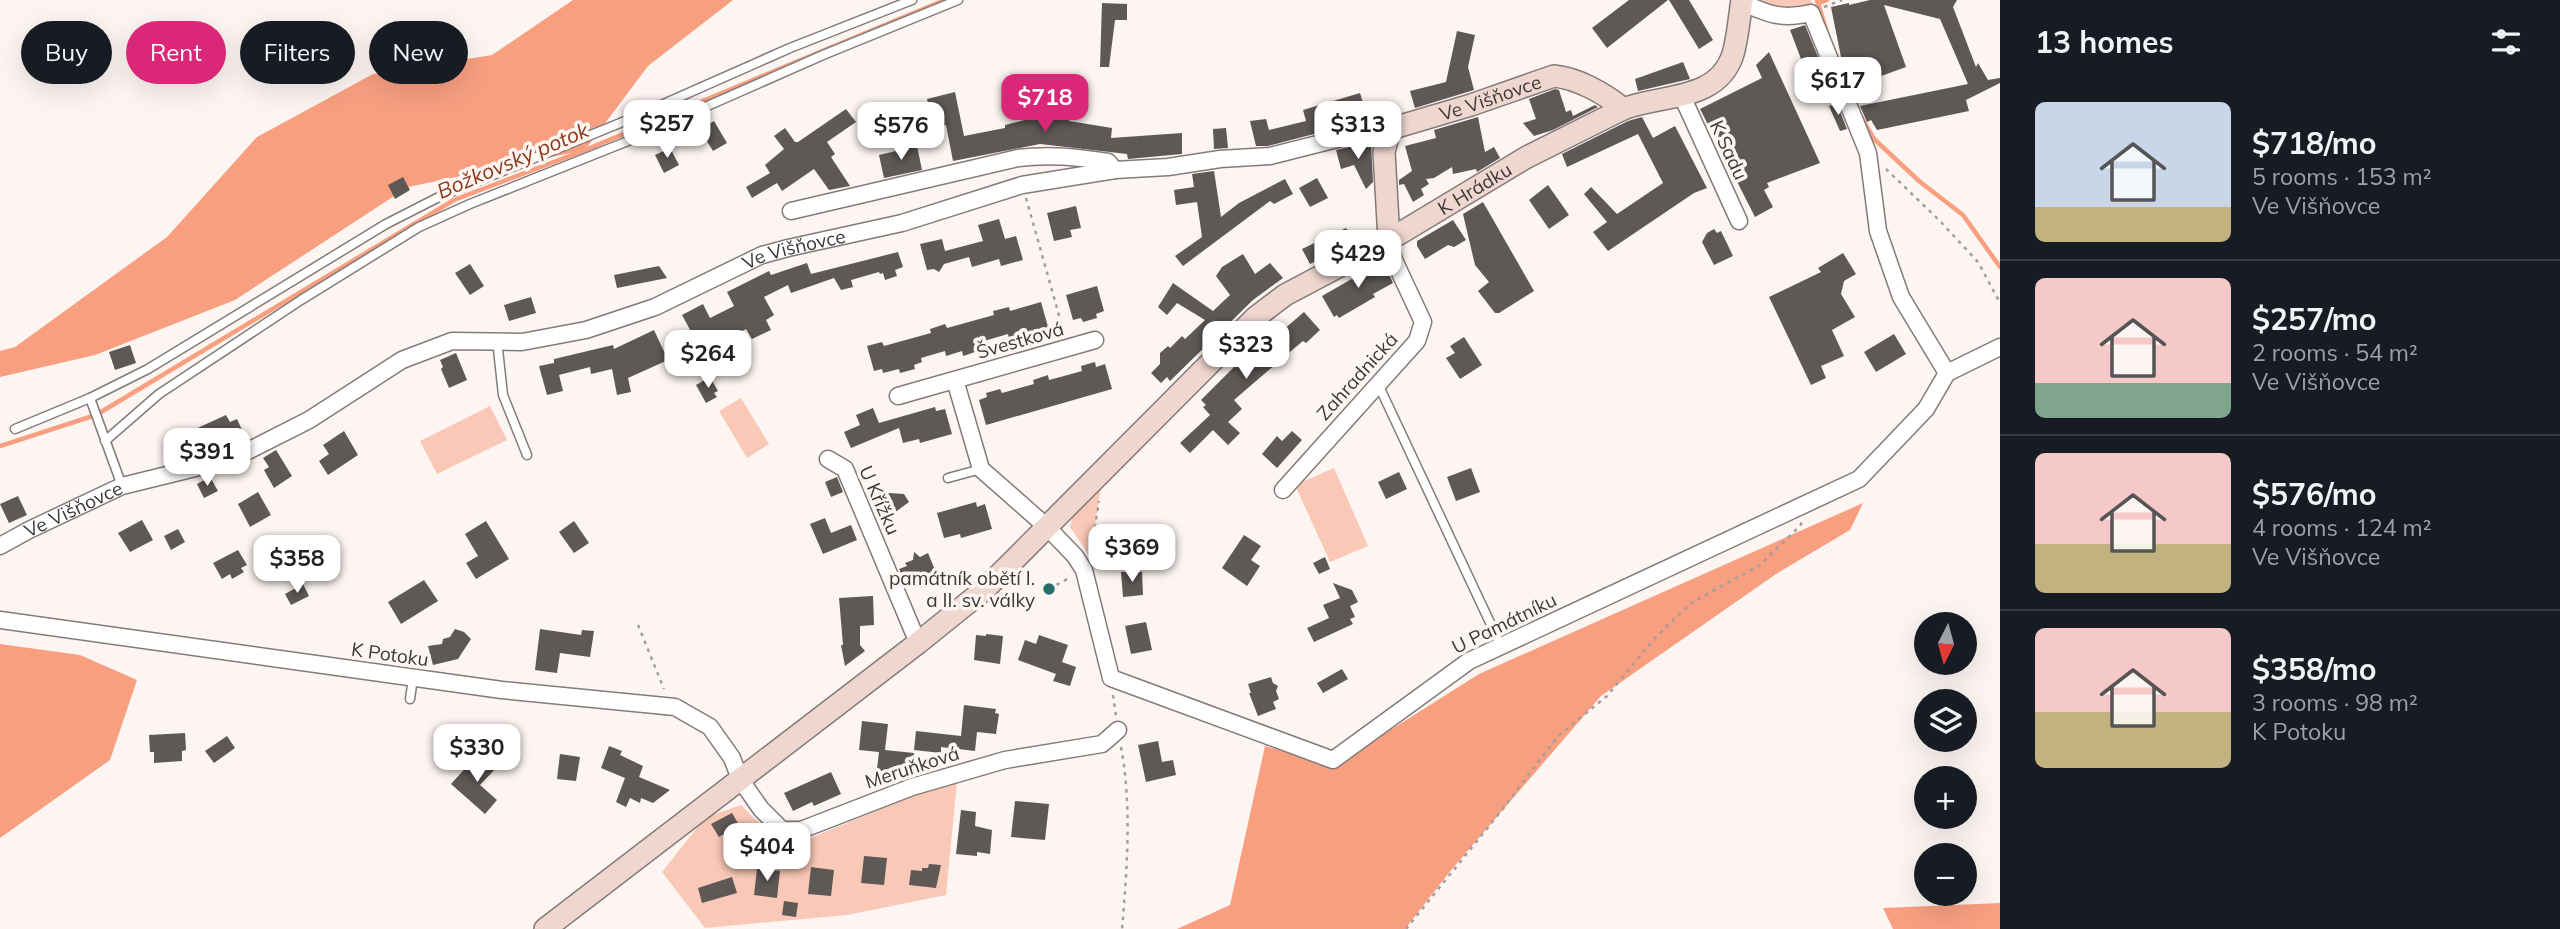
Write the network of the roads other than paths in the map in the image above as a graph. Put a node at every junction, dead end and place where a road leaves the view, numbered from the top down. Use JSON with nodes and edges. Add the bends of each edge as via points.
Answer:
{"nodes":[{"id":1,"x":912,"y":0,"type":"edge"},
{"id":2,"x":958,"y":0,"type":"edge"},
{"id":3,"x":1742,"y":1,"type":"edge"},
{"id":4,"x":1682,"y":96,"type":"junction"},
{"id":5,"x":1623,"y":109,"type":"junction"},
{"id":6,"x":1390,"y":129,"type":"junction"},
{"id":7,"x":1115,"y":170,"type":"junction"},
{"id":8,"x":791,"y":211,"type":"dead end"},
{"id":9,"x":1739,"y":221,"type":"dead end"},
{"id":10,"x":1389,"y":240,"type":"junction"},
{"id":11,"x":497,"y":340,"type":"junction"},
{"id":12,"x":1095,"y":340,"type":"dead end"},
{"id":13,"x":2000,"y":347,"type":"edge"},
{"id":14,"x":1947,"y":373,"type":"junction"},
{"id":15,"x":955,"y":380,"type":"junction"},
{"id":16,"x":1378,"y":384,"type":"junction"},
{"id":17,"x":898,"y":396,"type":"dead end"},
{"id":18,"x":92,"y":403,"type":"junction"},
{"id":19,"x":15,"y":429,"type":"dead end"},
{"id":20,"x":105,"y":441,"type":"junction"},
{"id":21,"x":527,"y":455,"type":"dead end"},
{"id":22,"x":828,"y":459,"type":"dead end"},
{"id":23,"x":981,"y":469,"type":"junction"},
{"id":24,"x":948,"y":478,"type":"dead end"},
{"id":25,"x":122,"y":486,"type":"junction"},
{"id":26,"x":1283,"y":490,"type":"dead end"},
{"id":27,"x":1047,"y":527,"type":"junction"},
{"id":28,"x":0,"y":546,"type":"edge"},
{"id":29,"x":0,"y":620,"type":"edge"},
{"id":30,"x":918,"y":643,"type":"junction"},
{"id":31,"x":1501,"y":646,"type":"junction"},
{"id":32,"x":413,"y":678,"type":"junction"},
{"id":33,"x":410,"y":699,"type":"dead end"},
{"id":34,"x":1118,"y":730,"type":"road end"},
{"id":35,"x":740,"y":779,"type":"junction"},
{"id":36,"x":545,"y":929,"type":"edge"}],
"edges":[{"from":1,"to":18,"type":"lane","via":[[439,197],[386,224]]},
{"from":2,"to":20,"type":"lane","via":[[419,227],[181,379]]},
{"from":3,"to":4,"type":"street","name":"K Hrádku","via":[[1727,68],[1700,91]]},
{"from":3,"to":14,"type":"street","via":[[1773,16],[1792,18],[1818,10],[1868,153],[1878,231],[1901,297]]},
{"from":4,"to":5,"type":"street","name":"K Hrádku"},
{"from":4,"to":9,"type":"street","name":"K Sadu"},
{"from":5,"to":6,"type":"street","name":"Ve Višňovce","via":[[1564,76],[1554,76]]},
{"from":5,"to":10,"type":"street","name":"K Hrádku","via":[[1527,157]]},
{"from":6,"to":7,"type":"street","name":"Ve Višňovce","via":[[1270,156]]},
{"from":6,"to":10,"type":"street","via":[[1384,152]]},
{"from":7,"to":8,"type":"street","via":[[1108,162],[1028,156]]},
{"from":7,"to":11,"type":"street","name":"Ve Višňovce","via":[[1022,185],[892,225],[788,247],[654,307],[586,330],[522,342]]},
{"from":10,"to":16,"type":"street","name":"Zahradnická","via":[[1423,329]]},
{"from":10,"to":27,"type":"street","name":"K Hrádku","via":[[1295,289],[1256,317]]},
{"from":11,"to":21,"type":"lane","via":[[503,395]]},
{"from":11,"to":25,"type":"street","name":"Ve Višňovce","via":[[452,341],[402,360],[309,420],[232,459]]},
{"from":12,"to":15,"type":"street","name":"Švestková"},
{"from":13,"to":14,"type":"street"},
{"from":14,"to":31,"type":"street","name":"U Památníku","via":[[1926,409],[1859,479]]},
{"from":15,"to":17,"type":"street","name":"Švestková"},
{"from":15,"to":23,"type":"street"},
{"from":16,"to":26,"type":"street","name":"Zahradnická"},
{"from":16,"to":31,"type":"lane"},
{"from":18,"to":19,"type":"lane"},
{"from":18,"to":20,"type":"lane"},
{"from":20,"to":25,"type":"lane"},
{"from":22,"to":30,"type":"street","name":"U Křížku","via":[[845,469]]},
{"from":23,"to":24,"type":"lane"},
{"from":23,"to":27,"type":"street"},
{"from":25,"to":28,"type":"street","name":"Ve Višňovce"},
{"from":27,"to":30,"type":"street","name":"K Hrádku","via":[[985,589]]},
{"from":27,"to":31,"type":"street","name":"U Památníku","via":[[1087,564],[1111,678],[1333,760],[1469,661]]},
{"from":29,"to":32,"type":"street","name":"K Potoku"},
{"from":30,"to":35,"type":"street","name":"K Hrádku"},
{"from":32,"to":33,"type":"lane"},
{"from":32,"to":35,"type":"street","name":"K Potoku","via":[[675,708],[710,727],[732,758]]},
{"from":34,"to":35,"type":"street","name":"Meruňková","via":[[1102,744],[1005,760],[912,786],[802,830],[782,830]]},
{"from":35,"to":36,"type":"street","name":"K Hrádku"}]}
